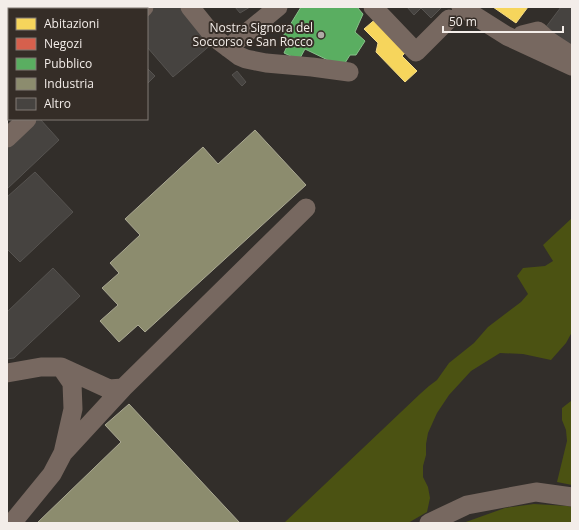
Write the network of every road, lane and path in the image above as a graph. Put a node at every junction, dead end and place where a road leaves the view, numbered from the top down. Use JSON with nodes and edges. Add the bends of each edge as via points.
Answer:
{"nodes":[{"id":1,"x":190,"y":7,"type":"edge"},
{"id":2,"x":278,"y":7,"type":"edge"},
{"id":3,"x":373,"y":7,"type":"edge"},
{"id":4,"x":483,"y":7,"type":"edge"},
{"id":5,"x":455,"y":13,"type":"edge"},
{"id":6,"x":228,"y":48,"type":"junction"},
{"id":7,"x":572,"y":56,"type":"edge"},
{"id":8,"x":572,"y":66,"type":"edge"},
{"id":9,"x":349,"y":72,"type":"dead end"},
{"id":10,"x":26,"y":120,"type":"edge"},
{"id":11,"x":7,"y":138,"type":"edge"},
{"id":12,"x":306,"y":208,"type":"dead end"},
{"id":13,"x":61,"y":367,"type":"junction"},
{"id":14,"x":7,"y":373,"type":"edge"},
{"id":15,"x":123,"y":388,"type":"junction"},
{"id":16,"x":62,"y":453,"type":"junction"},
{"id":17,"x":572,"y":497,"type":"edge"},
{"id":18,"x":12,"y":523,"type":"edge"},
{"id":19,"x":429,"y":523,"type":"edge"}],
"edges":[{"from":1,"to":6,"type":"street","via":[[215,38]]},
{"from":2,"to":6,"type":"street"},
{"from":3,"to":5,"type":"street","via":[[416,52]]},
{"from":4,"to":7,"type":"street","via":[[549,41]]},
{"from":5,"to":8,"type":"street"},
{"from":6,"to":9,"type":"street","via":[[239,56],[253,61]]},
{"from":10,"to":11,"type":"street"},
{"from":12,"to":15,"type":"street"},
{"from":13,"to":14,"type":"street","via":[[41,367]]},
{"from":13,"to":15,"type":"street","via":[[109,389]]},
{"from":13,"to":16,"type":"street","via":[[72,383],[73,409]]},
{"from":15,"to":16,"type":"street"},
{"from":16,"to":18,"type":"street","via":[[52,474]]},
{"from":17,"to":19,"type":"street","via":[[536,492],[467,505]]}]}
